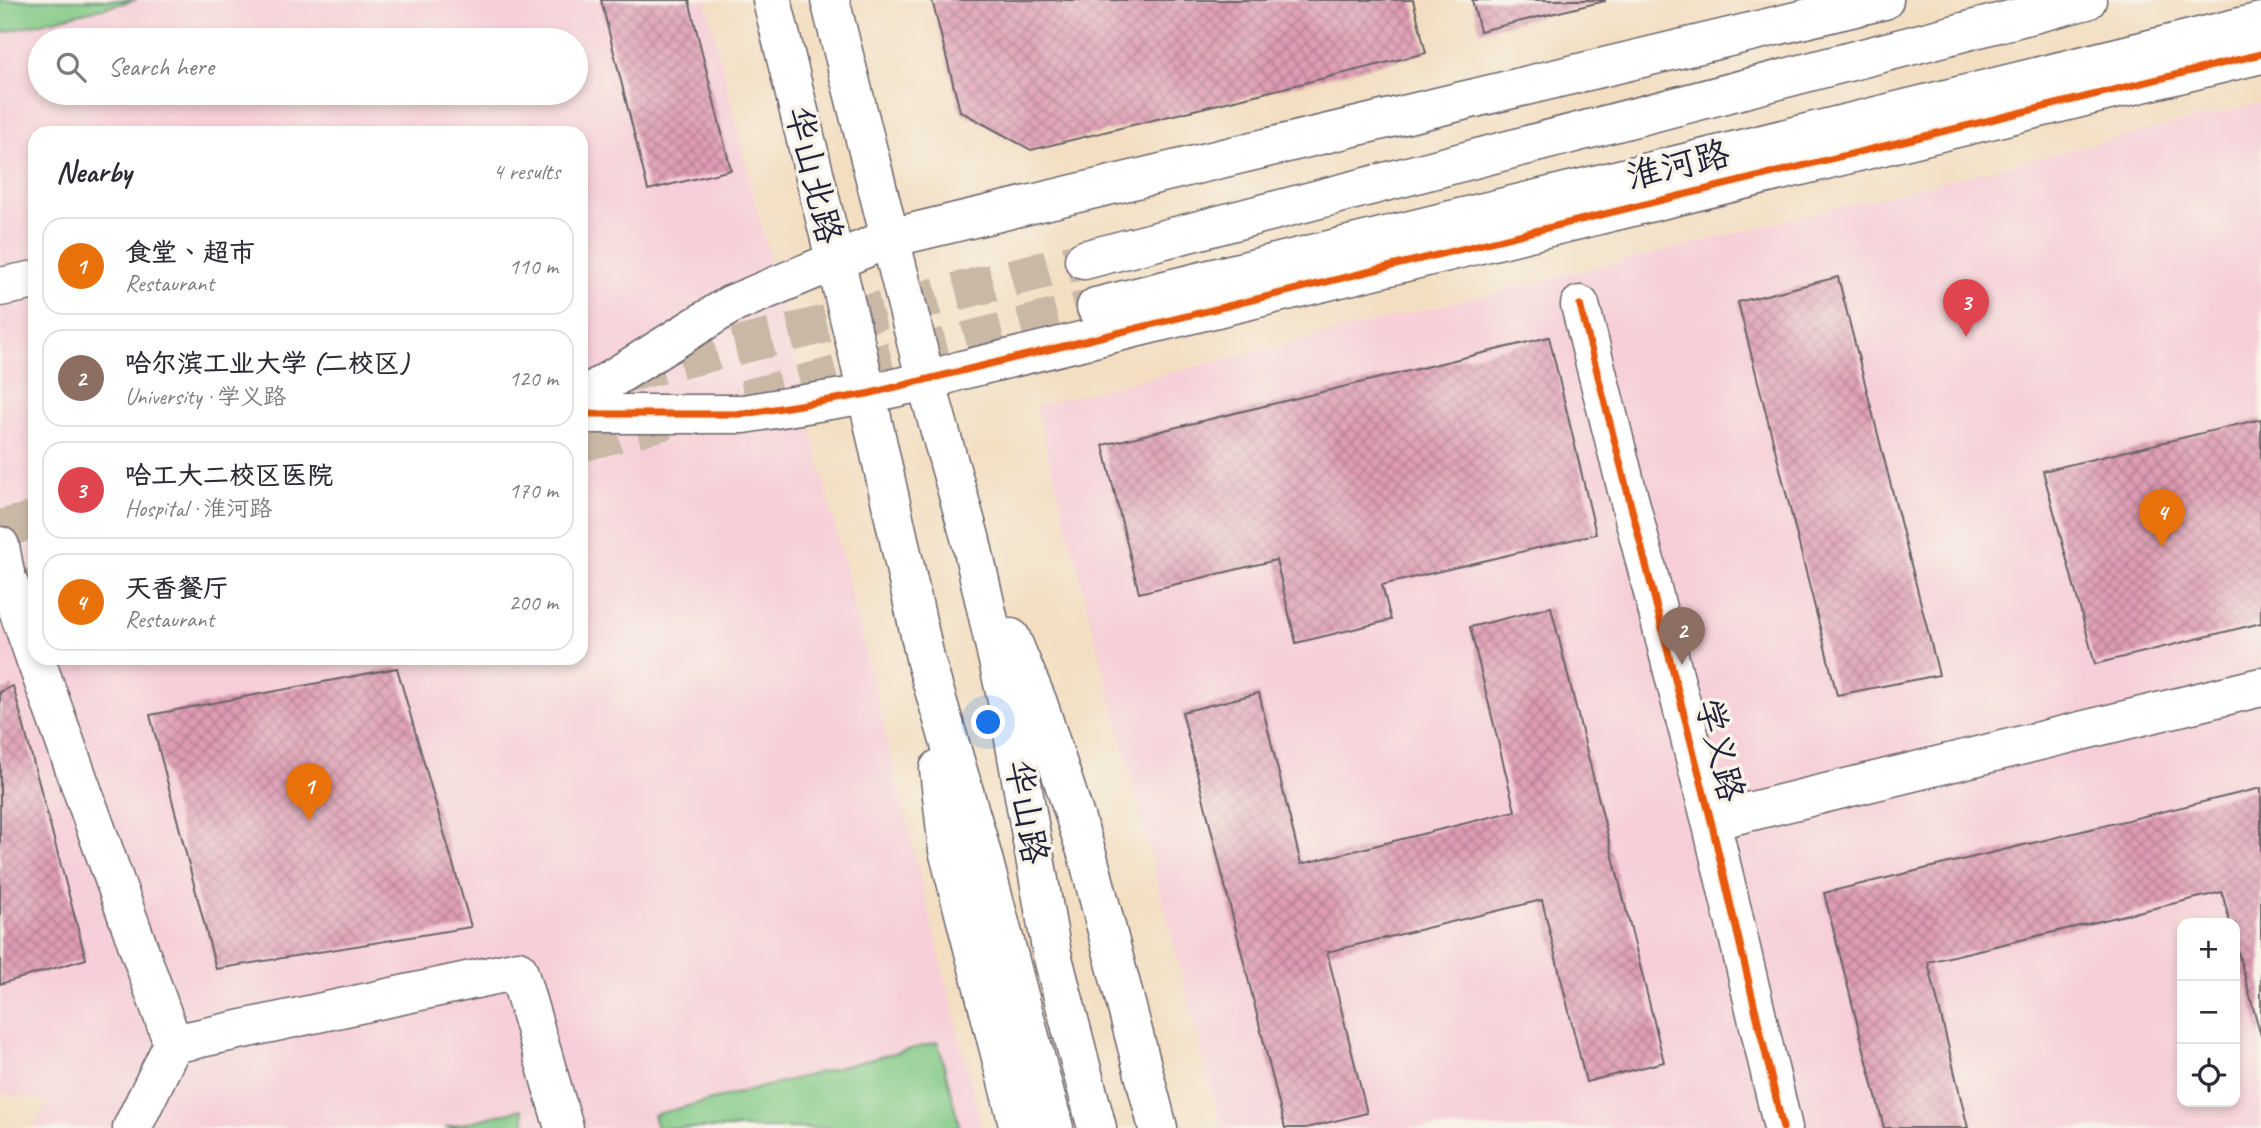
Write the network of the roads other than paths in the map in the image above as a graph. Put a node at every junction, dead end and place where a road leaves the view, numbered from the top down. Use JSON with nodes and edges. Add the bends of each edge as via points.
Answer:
{"nodes":[{"id":1,"x":772,"y":0,"type":"edge"},
{"id":2,"x":830,"y":0,"type":"edge"},
{"id":3,"x":1884,"y":0,"type":"edge"},
{"id":4,"x":2087,"y":0,"type":"edge"},
{"id":5,"x":2261,"y":22,"type":"edge"},
{"id":6,"x":2261,"y":54,"type":"edge"},
{"id":7,"x":890,"y":238,"type":"junction"},
{"id":8,"x":1084,"y":260,"type":"tunnel mouth"},
{"id":9,"x":835,"y":261,"type":"junction"},
{"id":10,"x":28,"y":281,"type":"edge"},
{"id":11,"x":0,"y":287,"type":"edge"},
{"id":12,"x":1580,"y":305,"type":"dead end"},
{"id":13,"x":1096,"y":307,"type":"tunnel mouth"},
{"id":14,"x":915,"y":333,"type":"joint"},
{"id":15,"x":926,"y":381,"type":"junction"},
{"id":16,"x":588,"y":394,"type":"edge"},
{"id":17,"x":867,"y":394,"type":"junction"},
{"id":18,"x":588,"y":414,"type":"edge"},
{"id":19,"x":970,"y":537,"type":"junction"},
{"id":20,"x":10,"y":564,"type":"edge"},
{"id":21,"x":28,"y":632,"type":"edge"},
{"id":22,"x":926,"y":662,"type":"junction"},
{"id":23,"x":38,"y":665,"type":"edge"},
{"id":24,"x":2261,"y":687,"type":"edge"},
{"id":25,"x":1711,"y":821,"type":"junction"},
{"id":26,"x":173,"y":1044,"type":"junction"},
{"id":27,"x":132,"y":1128,"type":"edge"},
{"id":28,"x":564,"y":1128,"type":"edge"},
{"id":29,"x":1019,"y":1128,"type":"edge"},
{"id":30,"x":1054,"y":1128,"type":"edge"},
{"id":31,"x":1097,"y":1128,"type":"edge"},
{"id":32,"x":1158,"y":1128,"type":"edge"},
{"id":33,"x":1783,"y":1128,"type":"edge"}],
"edges":[{"from":1,"to":9,"type":"main road","name":"华山北路"},
{"from":2,"to":7,"type":"main road","name":"华山北路"},
{"from":3,"to":7,"type":"main road"},
{"from":4,"to":8,"type":"main road","name":"淮河路"},
{"from":5,"to":13,"type":"main road","name":"淮河路"},
{"from":6,"to":15,"type":"main road"},
{"from":7,"to":9,"type":"main road"},
{"from":7,"to":14,"type":"main road","name":"华山北路"},
{"from":9,"to":16,"type":"main road","via":[[730,305]]},
{"from":9,"to":17,"type":"main road","name":"华山北路"},
{"from":10,"to":11,"type":"main road"},
{"from":12,"to":25,"type":"main road","name":"学义路"},
{"from":14,"to":15,"type":"main road","name":"华山路"},
{"from":15,"to":17,"type":"main road"},
{"from":15,"to":19,"type":"main road","name":"华山路"},
{"from":17,"to":18,"type":"main road","via":[[744,414]]},
{"from":17,"to":22,"type":"main road","name":"华山北路"},
{"from":19,"to":31,"type":"main road","name":"华山路","via":[[1008,705],[1052,954]]},
{"from":19,"to":32,"type":"main road","via":[[1038,704],[1088,857]]},
{"from":20,"to":21,"type":"main road"},
{"from":22,"to":29,"type":"main road","via":[[948,850]]},
{"from":22,"to":30,"type":"main road"},
{"from":23,"to":26,"type":"main road"},
{"from":24,"to":25,"type":"main road"},
{"from":25,"to":33,"type":"main road","name":"学义路"},
{"from":26,"to":27,"type":"main road"},
{"from":26,"to":28,"type":"main road","via":[[519,970]]}]}
